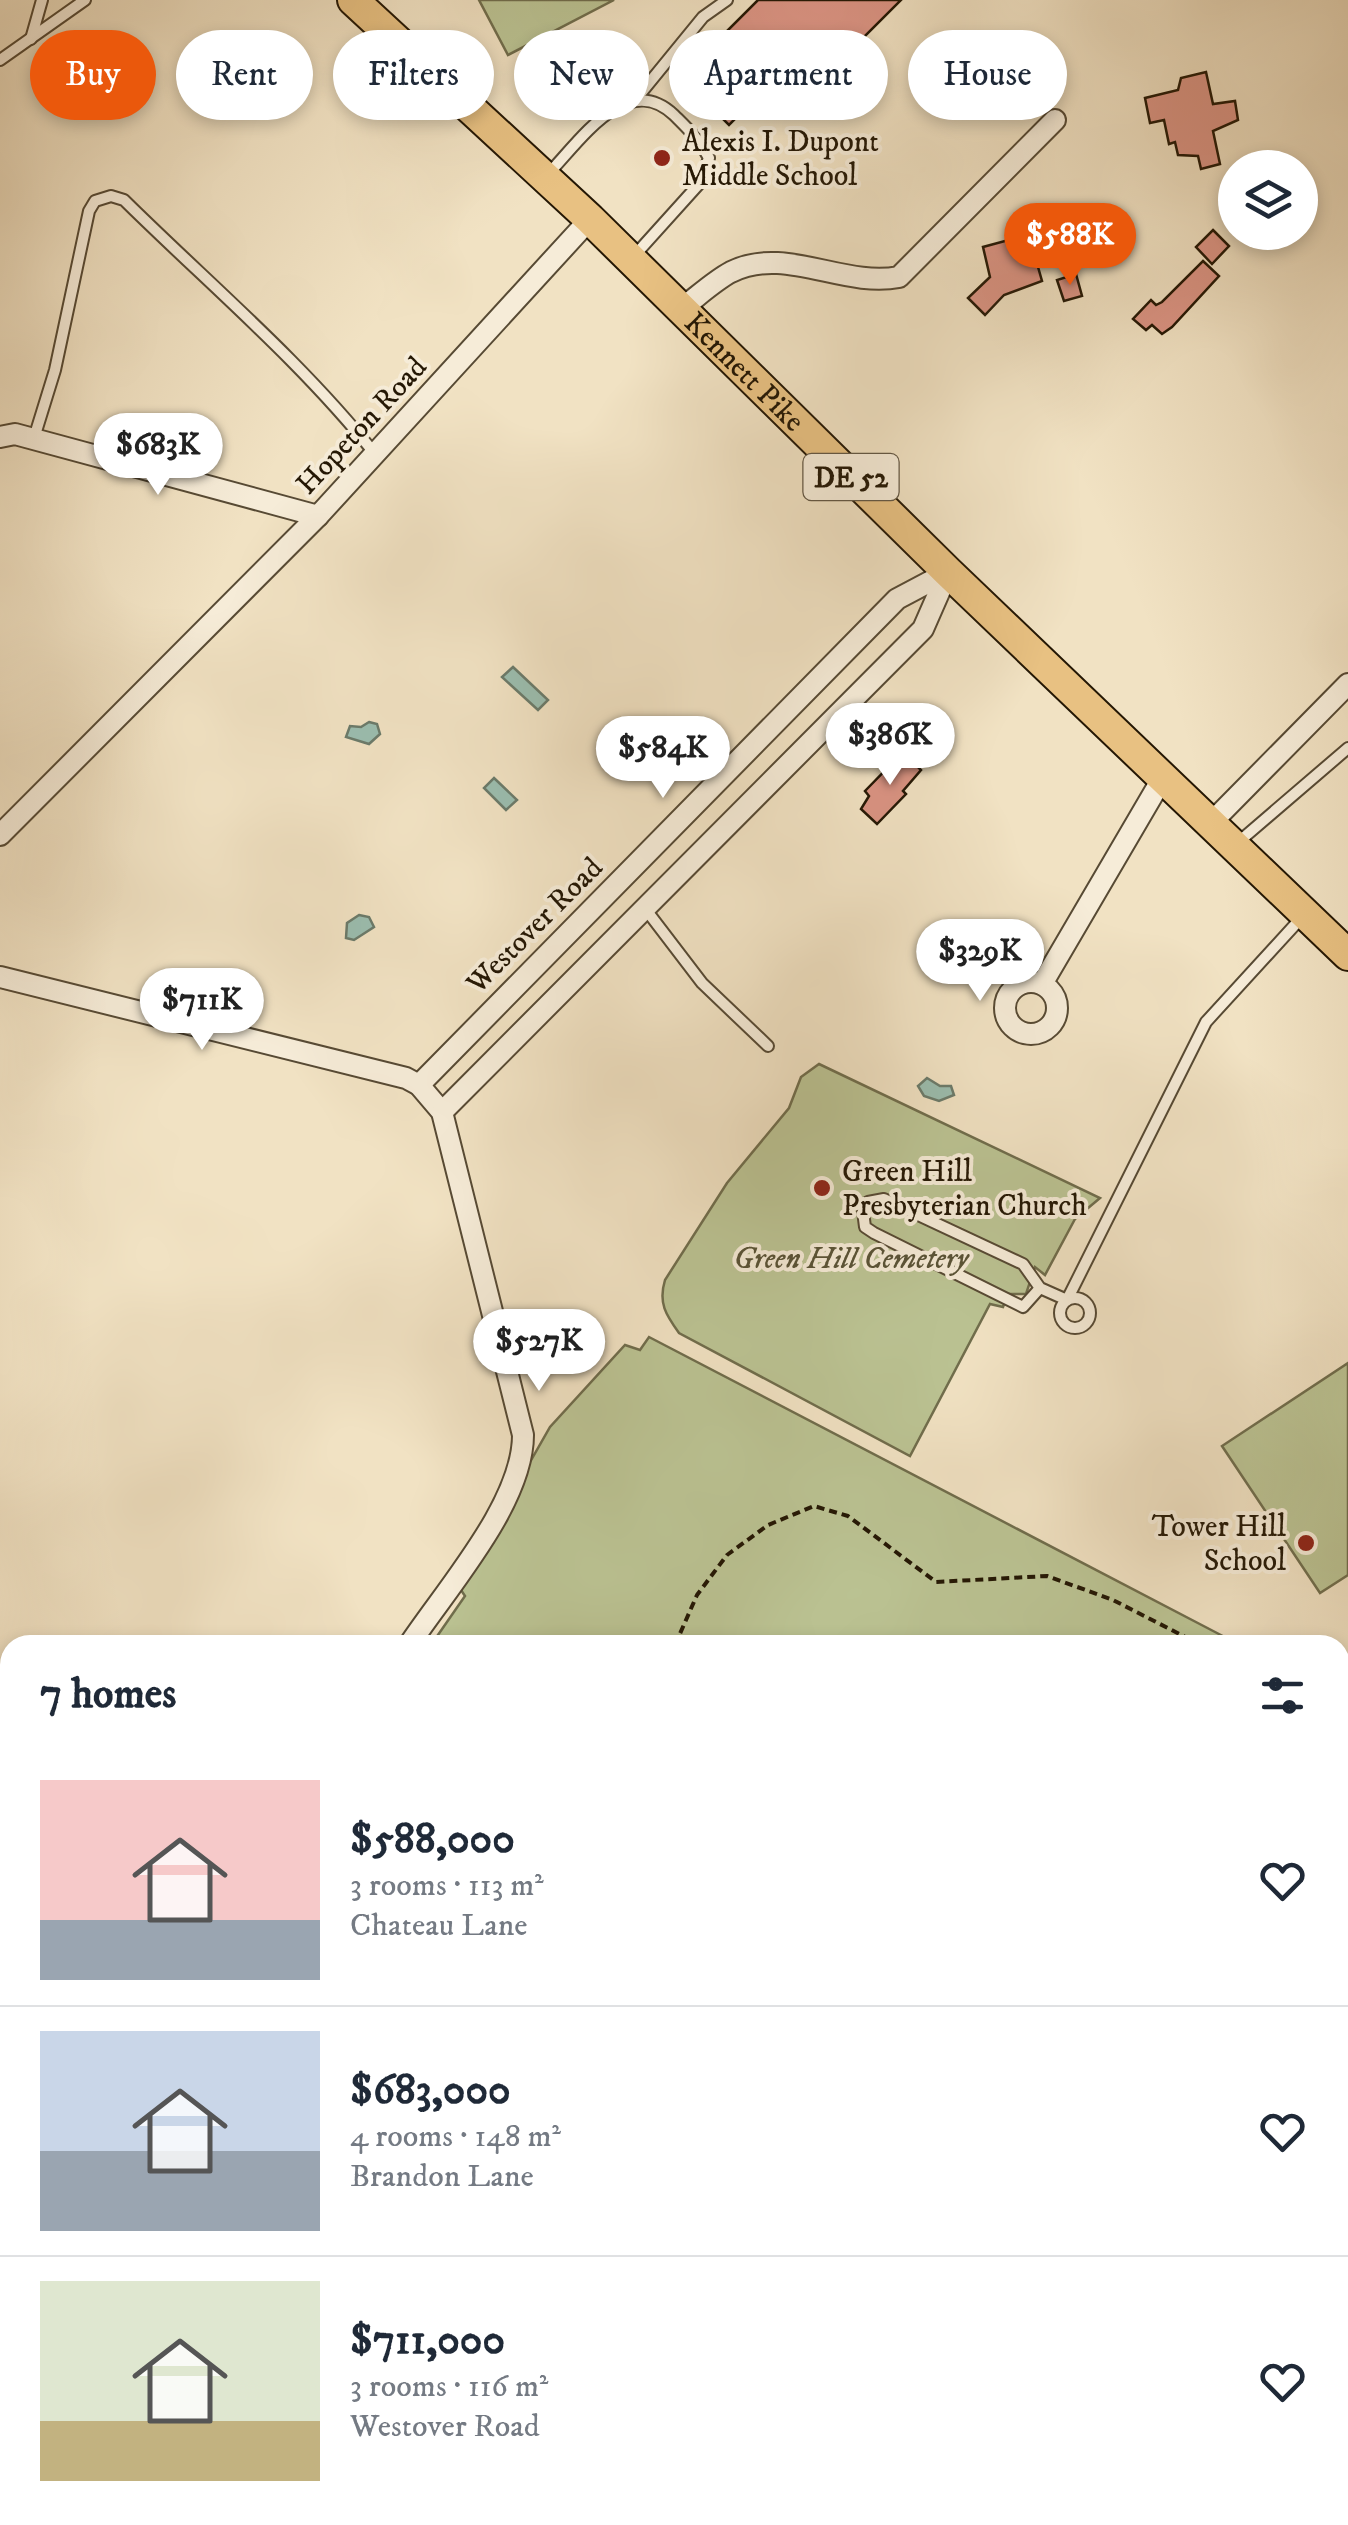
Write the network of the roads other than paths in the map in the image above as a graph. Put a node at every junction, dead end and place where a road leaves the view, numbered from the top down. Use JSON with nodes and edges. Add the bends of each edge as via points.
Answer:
{"nodes":[{"id":1,"x":42,"y":0,"type":"edge"},
{"id":2,"x":85,"y":0,"type":"edge"},
{"id":3,"x":353,"y":0,"type":"edge"},
{"id":4,"x":727,"y":0,"type":"edge"},
{"id":5,"x":34,"y":30,"type":"edge"},
{"id":6,"x":44,"y":30,"type":"edge"},
{"id":7,"x":30,"y":41,"type":"edge"},
{"id":8,"x":0,"y":60,"type":"edge"},
{"id":9,"x":649,"y":82,"type":"edge"},
{"id":10,"x":649,"y":102,"type":"edge"},
{"id":11,"x":601,"y":120,"type":"edge"},
{"id":12,"x":1055,"y":120,"type":"dead end"},
{"id":13,"x":545,"y":177,"type":"junction"},
{"id":14,"x":590,"y":219,"type":"junction"},
{"id":15,"x":631,"y":260,"type":"junction"},
{"id":16,"x":681,"y":309,"type":"junction"},
{"id":17,"x":0,"y":437,"type":"edge"},
{"id":18,"x":34,"y":439,"type":"junction"},
{"id":19,"x":375,"y":454,"type":"junction"},
{"id":20,"x":318,"y":516,"type":"junction"},
{"id":21,"x":948,"y":572,"type":"junction"},
{"id":22,"x":1348,"y":684,"type":"edge"},
{"id":23,"x":1348,"y":748,"type":"edge"},
{"id":24,"x":1162,"y":779,"type":"junction"},
{"id":25,"x":1209,"y":825,"type":"junction"},
{"id":26,"x":0,"y":835,"type":"edge"},
{"id":27,"x":1233,"y":847,"type":"junction"},
{"id":28,"x":647,"y":911,"type":"junction"},
{"id":29,"x":1306,"y":913,"type":"junction"},
{"id":30,"x":1348,"y":956,"type":"edge"},
{"id":31,"x":0,"y":977,"type":"edge"},
{"id":32,"x":1042,"y":984,"type":"dead end"},
{"id":33,"x":768,"y":1046,"type":"dead end"},
{"id":34,"x":419,"y":1084,"type":"junction"},
{"id":35,"x":442,"y":1112,"type":"junction"},
{"id":36,"x":1040,"y":1288,"type":"junction"},
{"id":37,"x":416,"y":1635,"type":"edge"}],
"edges":[{"from":1,"to":5,"type":"lane"},
{"from":2,"to":6,"type":"lane"},
{"from":3,"to":13,"type":"main road","name":"Kennett Pike","number":"DE 52"},
{"from":4,"to":9,"type":"lane","via":[[703,17]]},
{"from":7,"to":8,"type":"lane"},
{"from":10,"to":15,"type":"lane","via":[[665,106],[700,140],[708,158],[700,184]]},
{"from":11,"to":13,"type":"lane"},
{"from":12,"to":16,"type":"street","via":[[898,277],[873,280],[756,263],[730,272]]},
{"from":13,"to":14,"type":"main road","name":"Kennett Pike","number":"DE 52"},
{"from":14,"to":15,"type":"main road","name":"Kennett Pike","number":"DE 52"},
{"from":14,"to":19,"type":"street","name":"Hopeton Road"},
{"from":15,"to":16,"type":"main road","name":"Kennett Pike","number":"DE 52"},
{"from":16,"to":21,"type":"main road","name":"Kennett Pike","number":"DE 52"},
{"from":17,"to":18,"type":"street"},
{"from":18,"to":19,"type":"lane","via":[[90,211],[95,201],[111,196],[124,200],[257,324]]},
{"from":18,"to":20,"type":"street"},
{"from":19,"to":20,"type":"street","name":"Hopeton Road"},
{"from":20,"to":26,"type":"street","name":"Hopeton Road"},
{"from":21,"to":24,"type":"main road","name":"Kennett Pike","number":"DE 52"},
{"from":21,"to":28,"type":"street","via":[[923,629]]},
{"from":21,"to":34,"type":"street","name":"Westover Road","via":[[897,599]]},
{"from":22,"to":25,"type":"street"},
{"from":23,"to":27,"type":"lane"},
{"from":24,"to":25,"type":"main road","name":"Kennett Pike","number":"DE 52"},
{"from":24,"to":32,"type":"street"},
{"from":25,"to":27,"type":"main road","name":"Kennett Pike","number":"DE 52"},
{"from":27,"to":29,"type":"main road","name":"Kennett Pike","number":"DE 52"},
{"from":28,"to":33,"type":"lane","via":[[702,982]]},
{"from":28,"to":35,"type":"street"},
{"from":29,"to":30,"type":"main road","name":"Kennett Pike","number":"DE 52"},
{"from":29,"to":36,"type":"lane","via":[[1206,1022],[1066,1300]]},
{"from":31,"to":34,"type":"street"},
{"from":34,"to":35,"type":"street"},
{"from":35,"to":37,"type":"street","via":[[524,1435],[523,1460],[509,1495]]},
{"from":36,"to":36,"type":"lane","via":[[1023,1264],[884,1199],[868,1202],[862,1211],[874,1234],[1023,1306]]}]}
